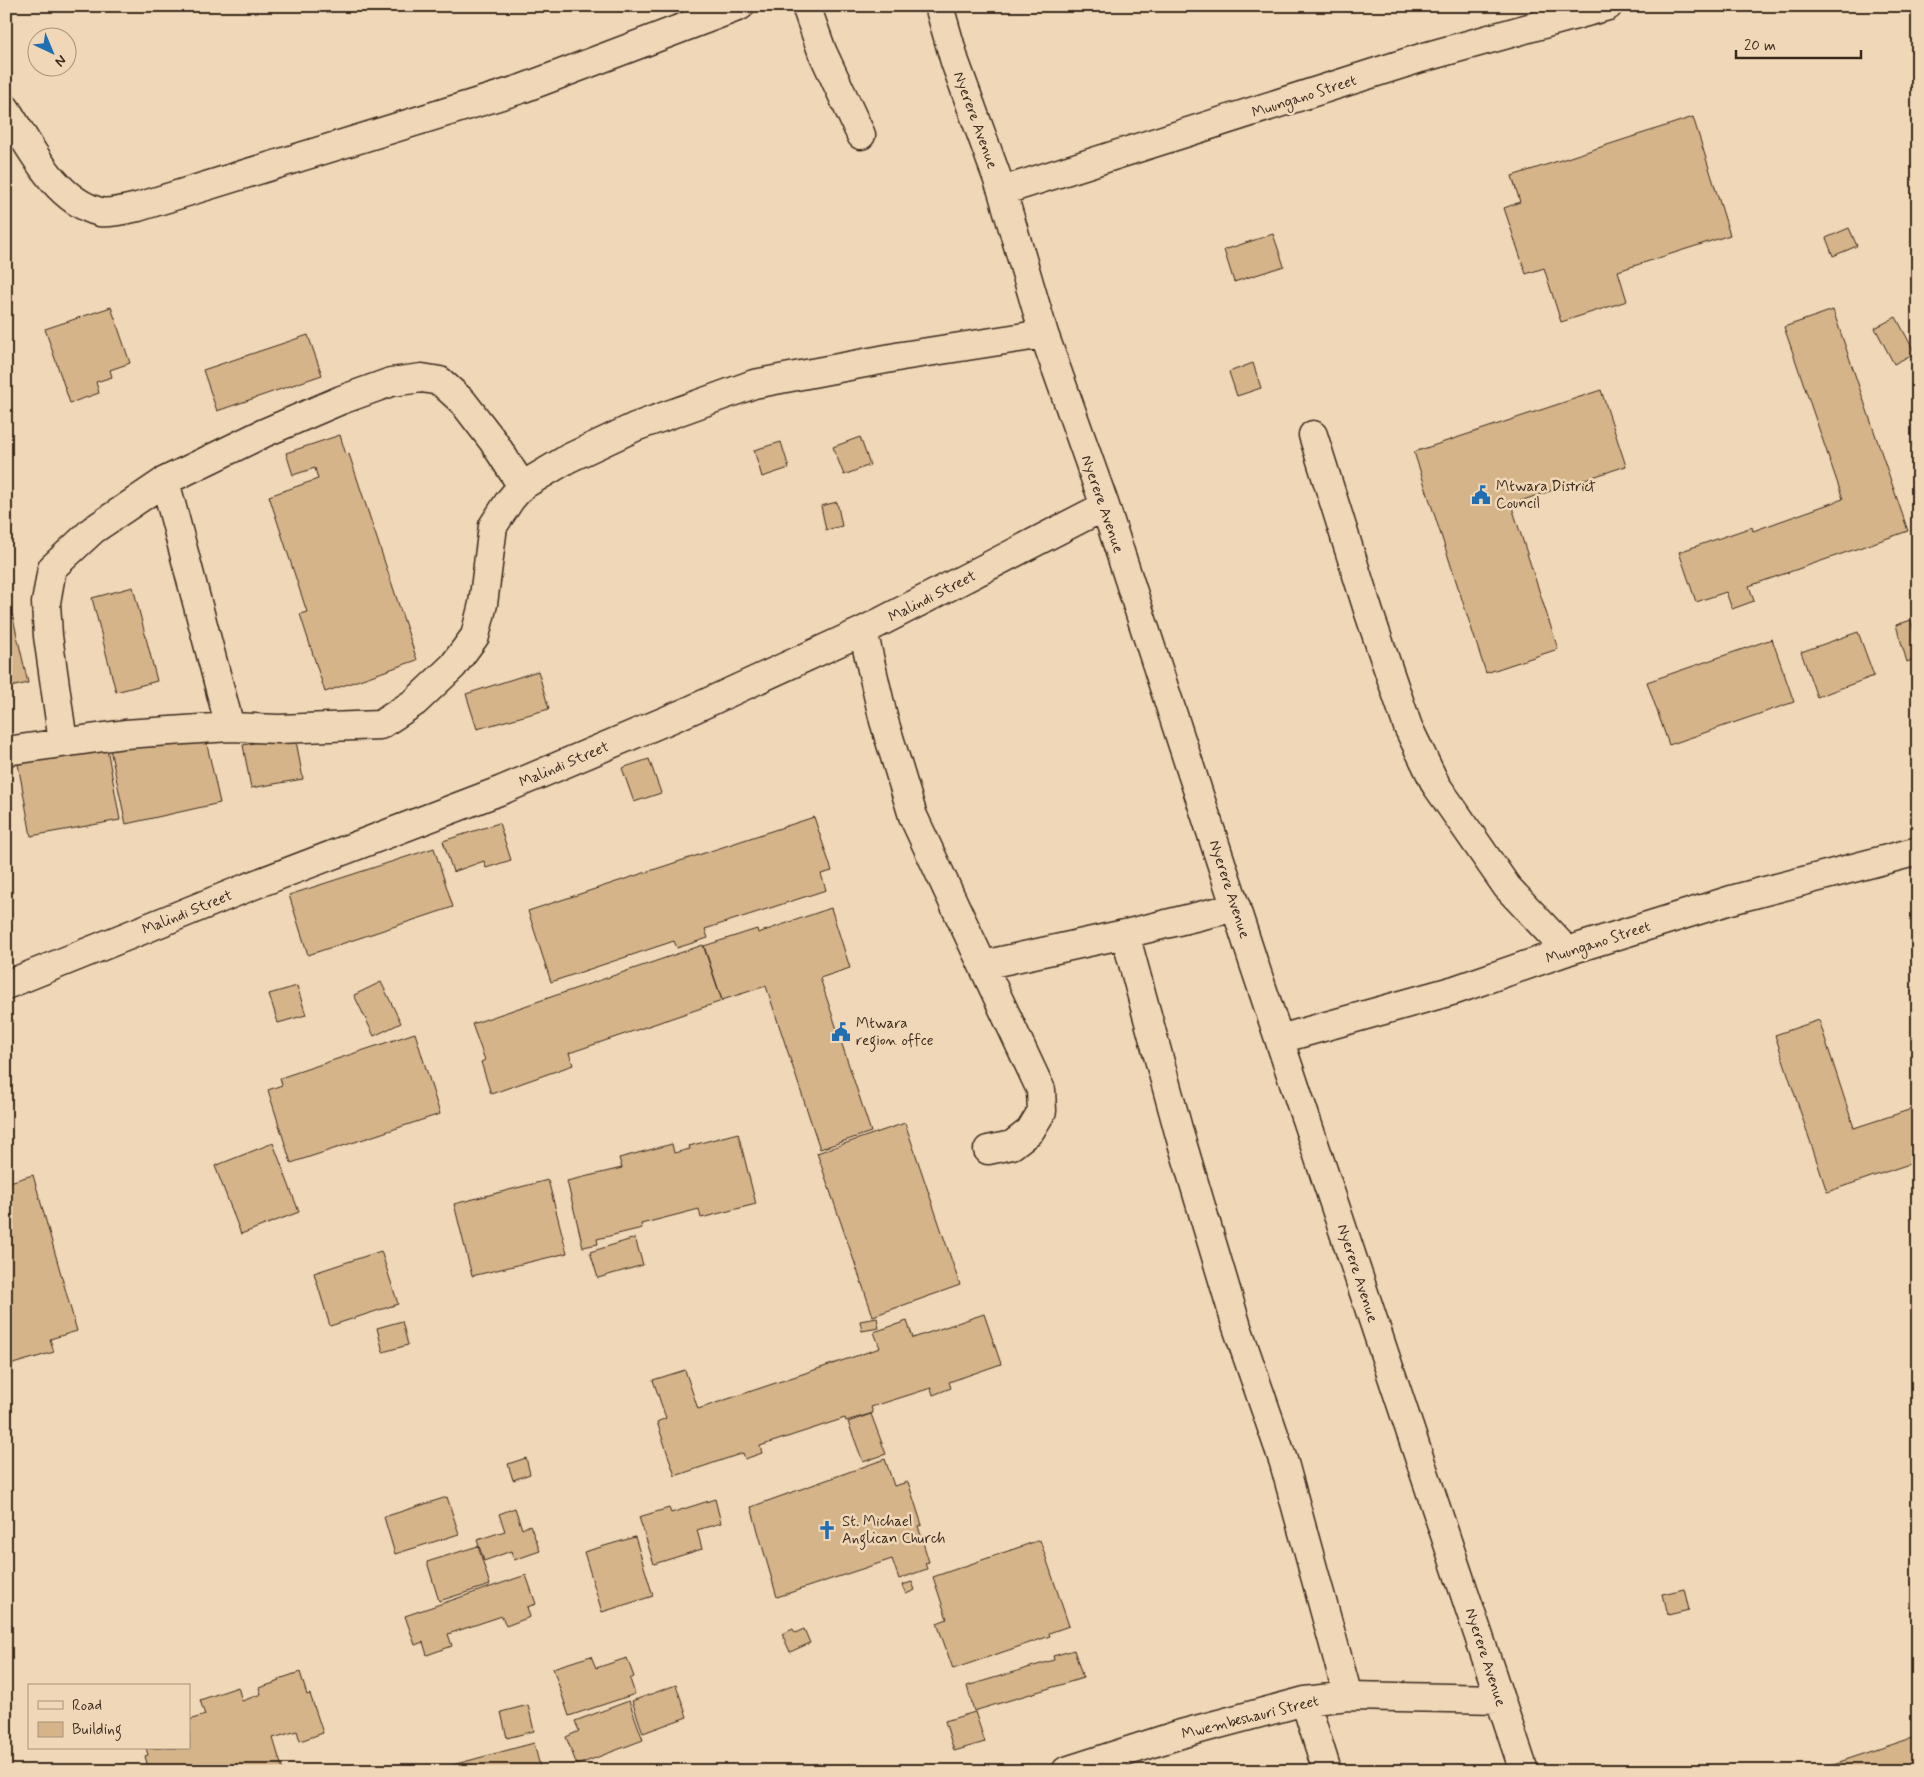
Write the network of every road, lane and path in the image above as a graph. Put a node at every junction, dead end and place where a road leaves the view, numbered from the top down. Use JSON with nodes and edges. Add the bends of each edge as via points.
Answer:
{"nodes":[{"id":1,"x":740,"y":6,"type":"edge"},
{"id":2,"x":806,"y":6,"type":"edge"},
{"id":3,"x":939,"y":6,"type":"edge"},
{"id":4,"x":1608,"y":6,"type":"edge"},
{"id":5,"x":6,"y":108,"type":"edge"},
{"id":6,"x":861,"y":135,"type":"dead end"},
{"id":7,"x":1002,"y":192,"type":"junction"},
{"id":8,"x":1044,"y":334,"type":"junction"},
{"id":9,"x":1313,"y":435,"type":"dead end"},
{"id":10,"x":165,"y":481,"type":"junction"},
{"id":11,"x":522,"y":486,"type":"junction"},
{"id":12,"x":1105,"y":506,"type":"junction"},
{"id":13,"x":863,"y":631,"type":"junction"},
{"id":14,"x":230,"y":728,"type":"junction"},
{"id":15,"x":63,"y":742,"type":"junction"},
{"id":16,"x":6,"y":751,"type":"edge"},
{"id":17,"x":1918,"y":851,"type":"edge"},
{"id":18,"x":1236,"y":907,"type":"junction"},
{"id":19,"x":1125,"y":934,"type":"junction"},
{"id":20,"x":1567,"y":950,"type":"junction"},
{"id":21,"x":983,"y":965,"type":"junction"},
{"id":22,"x":6,"y":985,"type":"edge"},
{"id":23,"x":1280,"y":1039,"type":"junction"},
{"id":24,"x":988,"y":1150,"type":"dead end"},
{"id":25,"x":1348,"y":1696,"type":"junction"},
{"id":26,"x":1500,"y":1700,"type":"junction"},
{"id":27,"x":1305,"y":1701,"type":"junction"},
{"id":28,"x":1318,"y":1743,"type":"junction"},
{"id":29,"x":1066,"y":1771,"type":"edge"},
{"id":30,"x":1306,"y":1771,"type":"edge"},
{"id":31,"x":1327,"y":1771,"type":"edge"},
{"id":32,"x":1524,"y":1771,"type":"edge"}],
"edges":[{"from":1,"to":5,"type":"street","via":[[520,89],[138,207],[101,212],[72,198],[50,178]]},
{"from":2,"to":6,"type":"street","via":[[822,51]]},
{"from":3,"to":7,"type":"street","name":"Nyerere Avenue","via":[[955,62]]},
{"from":4,"to":7,"type":"street","name":"Muungano Street","via":[[1421,58]]},
{"from":7,"to":8,"type":"street","name":"Nyerere Avenue"},
{"from":8,"to":11,"type":"street","via":[[754,384],[635,427],[569,458]]},
{"from":8,"to":12,"type":"street","name":"Nyerere Avenue"},
{"from":9,"to":20,"type":"street","via":[[1405,719],[1432,776],[1507,887]]},
{"from":10,"to":11,"type":"street","via":[[341,400],[391,382],[422,378],[440,381],[463,402]]},
{"from":10,"to":14,"type":"street"},
{"from":10,"to":15,"type":"street","via":[[93,530],[52,568],[46,603],[48,636]]},
{"from":11,"to":14,"type":"street","via":[[493,526],[483,604],[475,636],[453,666],[415,702],[380,725]]},
{"from":12,"to":13,"type":"street","name":"Malindi Street"},
{"from":12,"to":18,"type":"street","name":"Nyerere Avenue"},
{"from":13,"to":21,"type":"street","via":[[884,721],[913,816]]},
{"from":13,"to":22,"type":"street","name":"Malindi Street","via":[[689,711],[502,790],[242,889]]},
{"from":14,"to":15,"type":"street","via":[[125,734]]},
{"from":15,"to":16,"type":"street"},
{"from":17,"to":20,"type":"street","name":"Muungano Street","via":[[1731,900]]},
{"from":18,"to":19,"type":"street"},
{"from":18,"to":23,"type":"street","name":"Nyerere Avenue"},
{"from":19,"to":21,"type":"street"},
{"from":19,"to":25,"type":"street","via":[[1182,1145],[1237,1327],[1284,1463]]},
{"from":20,"to":23,"type":"street","name":"Muungano Street","via":[[1455,990]]},
{"from":21,"to":24,"type":"street","via":[[1041,1090],[1042,1111],[1030,1131],[1012,1145]]},
{"from":23,"to":26,"type":"street","name":"Nyerere Avenue"},
{"from":25,"to":26,"type":"street","name":"Mwembeshauri Street"},
{"from":25,"to":27,"type":"street","name":"Mwembeshauri Street"},
{"from":26,"to":32,"type":"street","name":"Nyerere Avenue"},
{"from":27,"to":28,"type":"street"},
{"from":27,"to":29,"type":"street","name":"Mwembeshauri Street","via":[[1181,1734]]},
{"from":28,"to":30,"type":"street"},
{"from":28,"to":31,"type":"street"}]}
